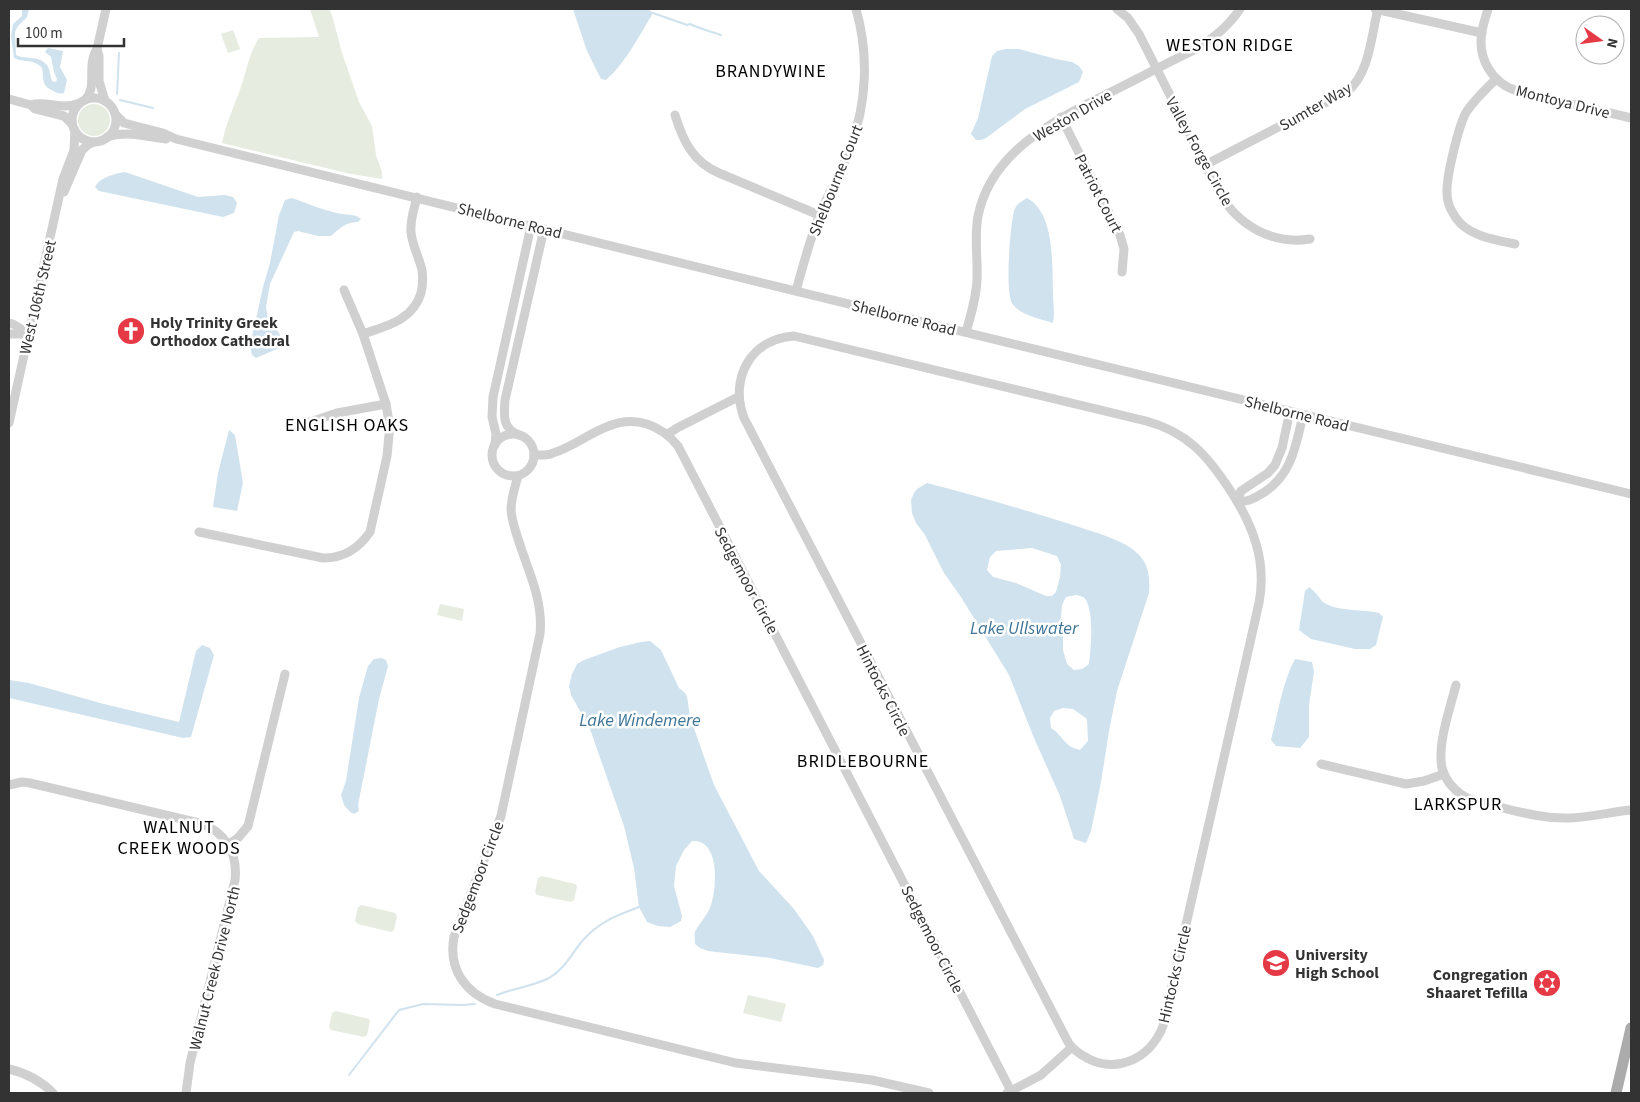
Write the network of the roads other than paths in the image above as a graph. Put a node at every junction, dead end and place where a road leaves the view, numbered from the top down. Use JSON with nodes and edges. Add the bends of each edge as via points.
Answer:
{"nodes":[{"id":1,"x":106,"y":9,"type":"edge"},
{"id":2,"x":856,"y":9,"type":"edge"},
{"id":3,"x":1117,"y":9,"type":"edge"},
{"id":4,"x":1240,"y":9,"type":"edge"},
{"id":5,"x":1376,"y":9,"type":"edge"},
{"id":6,"x":1488,"y":9,"type":"edge"},
{"id":7,"x":1482,"y":33,"type":"junction"},
{"id":8,"x":97,"y":50,"type":"junction"},
{"id":9,"x":1156,"y":69,"type":"junction"},
{"id":10,"x":1496,"y":79,"type":"junction"},
{"id":11,"x":9,"y":99,"type":"edge"},
{"id":12,"x":83,"y":101,"type":"junction"},
{"id":13,"x":105,"y":101,"type":"junction"},
{"id":14,"x":31,"y":105,"type":"junction"},
{"id":15,"x":115,"y":114,"type":"junction"},
{"id":16,"x":675,"y":116,"type":"dead end"},
{"id":17,"x":1062,"y":117,"type":"junction"},
{"id":18,"x":1631,"y":118,"type":"edge"},
{"id":19,"x":74,"y":127,"type":"junction"},
{"id":20,"x":107,"y":137,"type":"junction"},
{"id":21,"x":176,"y":139,"type":"junction"},
{"id":22,"x":94,"y":142,"type":"junction"},
{"id":23,"x":1205,"y":165,"type":"junction"},
{"id":24,"x":417,"y":198,"type":"junction"},
{"id":25,"x":59,"y":201,"type":"junction"},
{"id":26,"x":819,"y":215,"type":"junction"},
{"id":27,"x":531,"y":226,"type":"junction"},
{"id":28,"x":544,"y":229,"type":"junction"},
{"id":29,"x":1310,"y":239,"type":"dead end"},
{"id":30,"x":1515,"y":244,"type":"dead end"},
{"id":31,"x":1122,"y":272,"type":"dead end"},
{"id":32,"x":344,"y":290,"type":"dead end"},
{"id":33,"x":796,"y":291,"type":"junction"},
{"id":34,"x":9,"y":323,"type":"edge"},
{"id":35,"x":966,"y":332,"type":"junction"},
{"id":36,"x":9,"y":334,"type":"edge"},
{"id":37,"x":29,"y":334,"type":"junction"},
{"id":38,"x":363,"y":334,"type":"junction"},
{"id":39,"x":738,"y":397,"type":"junction"},
{"id":40,"x":386,"y":404,"type":"junction"},
{"id":41,"x":1290,"y":412,"type":"junction"},
{"id":42,"x":1303,"y":415,"type":"junction"},
{"id":43,"x":9,"y":423,"type":"edge"},
{"id":44,"x":298,"y":426,"type":"dead end"},
{"id":45,"x":668,"y":434,"type":"junction"},
{"id":46,"x":518,"y":436,"type":"junction"},
{"id":47,"x":495,"y":445,"type":"junction"},
{"id":48,"x":534,"y":455,"type":"junction"},
{"id":49,"x":518,"y":476,"type":"junction"},
{"id":50,"x":1631,"y":494,"type":"edge"},
{"id":51,"x":1237,"y":501,"type":"junction"},
{"id":52,"x":199,"y":532,"type":"dead end"},
{"id":53,"x":285,"y":674,"type":"dead end"},
{"id":54,"x":1456,"y":685,"type":"dead end"},
{"id":55,"x":1321,"y":764,"type":"dead end"},
{"id":56,"x":1444,"y":774,"type":"junction"},
{"id":57,"x":9,"y":784,"type":"edge"},
{"id":58,"x":1631,"y":810,"type":"edge"},
{"id":59,"x":229,"y":844,"type":"junction"},
{"id":60,"x":1631,"y":1028,"type":"edge"},
{"id":61,"x":1072,"y":1048,"type":"junction"},
{"id":62,"x":9,"y":1069,"type":"edge"},
{"id":63,"x":1009,"y":1092,"type":"edge"},
{"id":64,"x":52,"y":1093,"type":"edge"},
{"id":65,"x":186,"y":1093,"type":"edge"},
{"id":66,"x":929,"y":1093,"type":"edge"},
{"id":67,"x":1616,"y":1093,"type":"edge"}],
"edges":[{"from":1,"to":8,"type":"street"},
{"from":2,"to":26,"type":"street","name":"Shelbourne Court","via":[[864,57],[862,105],[850,148]]},
{"from":3,"to":9,"type":"street","name":"Valley Forge Circle","via":[[1134,27]]},
{"from":4,"to":9,"type":"street","name":"Weston Drive","via":[[1229,25],[1212,39]]},
{"from":5,"to":7,"type":"street"},
{"from":5,"to":23,"type":"street","name":"Sumter Way","via":[[1362,72],[1348,91]]},
{"from":6,"to":7,"type":"street"},
{"from":7,"to":10,"type":"street","via":[[1483,58]]},
{"from":8,"to":12,"type":"street","via":[[93,56],[92,89]]},
{"from":8,"to":13,"type":"street","via":[[99,81]]},
{"from":9,"to":17,"type":"street","name":"Weston Drive"},
{"from":9,"to":23,"type":"street","name":"Valley Forge Circle"},
{"from":10,"to":18,"type":"street","name":"Montoya Drive","via":[[1517,91]]},
{"from":10,"to":30,"type":"street","via":[[1462,121],[1448,180],[1448,202],[1464,227],[1485,237]]},
{"from":11,"to":14,"type":"street"},
{"from":12,"to":13,"type":"street","via":[[95,98]]},
{"from":12,"to":14,"type":"street","via":[[65,106]]},
{"from":12,"to":19,"type":"street","via":[[74,112]]},
{"from":13,"to":15,"type":"street"},
{"from":14,"to":19,"type":"street","via":[[35,109],[64,116]]},
{"from":15,"to":20,"type":"street","via":[[114,127]]},
{"from":15,"to":21,"type":"street","name":"Shelborne Road","via":[[124,124]]},
{"from":16,"to":26,"type":"street","via":[[685,142],[705,166]]},
{"from":17,"to":31,"type":"street","name":"Patriot Court","via":[[1120,235],[1124,249]]},
{"from":17,"to":35,"type":"street","name":"Weston Drive","via":[[1018,147],[989,183],[978,214],[977,281]]},
{"from":19,"to":22,"type":"street","via":[[83,139]]},
{"from":19,"to":25,"type":"street","name":"West 106th Street","via":[[74,150]]},
{"from":20,"to":21,"type":"street","name":"Shelborne Road","via":[[126,133]]},
{"from":20,"to":22,"type":"street"},
{"from":21,"to":24,"type":"street","name":"Shelborne Road"},
{"from":22,"to":25,"type":"street","name":"West 106th Street","via":[[82,150]]},
{"from":23,"to":29,"type":"street","name":"Valley Forge Circle","via":[[1224,201],[1251,227],[1283,240]]},
{"from":24,"to":27,"type":"street","name":"Shelborne Road"},
{"from":24,"to":38,"type":"street","via":[[411,231],[423,277],[419,298],[406,316]]},
{"from":25,"to":37,"type":"street","name":"West 106th Street"},
{"from":26,"to":33,"type":"street","name":"Shelbourne Court"},
{"from":27,"to":28,"type":"street","name":"Shelborne Road"},
{"from":27,"to":47,"type":"street","via":[[493,397]]},
{"from":28,"to":33,"type":"street","name":"Shelborne Road"},
{"from":28,"to":46,"type":"street","via":[[505,400],[506,426]]},
{"from":32,"to":38,"type":"street"},
{"from":33,"to":35,"type":"street","name":"Shelborne Road"},
{"from":34,"to":37,"type":"street"},
{"from":35,"to":41,"type":"street","name":"Shelborne Road"},
{"from":36,"to":37,"type":"street"},
{"from":37,"to":43,"type":"street","name":"West 106th Street"},
{"from":38,"to":40,"type":"street"},
{"from":39,"to":45,"type":"street"},
{"from":39,"to":51,"type":"street","name":"Hintocks Circle","via":[[742,374],[758,351],[784,337],[805,337],[1160,425],[1200,451]]},
{"from":39,"to":61,"type":"street","name":"Hintocks Circle","via":[[744,418]]},
{"from":40,"to":44,"type":"street","via":[[337,413]]},
{"from":40,"to":52,"type":"street","via":[[390,429],[388,449],[372,524],[365,540],[351,552],[323,558]]},
{"from":41,"to":42,"type":"street","name":"Shelborne Road"},
{"from":41,"to":51,"type":"street","via":[[1275,465],[1241,491]]},
{"from":42,"to":50,"type":"street","name":"Shelborne Road"},
{"from":42,"to":51,"type":"street","via":[[1294,454],[1286,471],[1267,490],[1248,502]]},
{"from":45,"to":48,"type":"street","via":[[648,424],[621,422],[552,454]]},
{"from":45,"to":63,"type":"street","name":"Sedgemoor Circle","via":[[681,452]]},
{"from":46,"to":47,"type":"street","via":[[508,435]]},
{"from":46,"to":48,"type":"street","via":[[528,441]]},
{"from":47,"to":49,"type":"street","via":[[492,455],[495,465],[502,473]]},
{"from":48,"to":49,"type":"street","via":[[531,466]]},
{"from":49,"to":66,"type":"street","name":"Sedgemoor Circle","via":[[512,514],[538,596],[540,634],[501,816],[454,937],[453,957],[464,983],[478,996],[495,1004],[727,1060],[872,1080]]},
{"from":51,"to":61,"type":"street","name":"Hintocks Circle","via":[[1257,544],[1262,573],[1260,595],[1163,1026],[1150,1048],[1127,1062],[1101,1063]]},
{"from":53,"to":59,"type":"street","via":[[248,826]]},
{"from":54,"to":56,"type":"street","via":[[1441,750]]},
{"from":55,"to":56,"type":"street","via":[[1406,784],[1424,782]]},
{"from":56,"to":58,"type":"street","via":[[1455,790],[1468,799],[1534,816],[1572,818]]},
{"from":57,"to":59,"type":"street","via":[[39,784],[199,823],[216,831]]},
{"from":59,"to":65,"type":"street","name":"Walnut Creek Drive North","via":[[235,858],[235,880],[189,1068]]},
{"from":60,"to":67,"type":"main road"},
{"from":61,"to":63,"type":"street","via":[[1041,1075]]},
{"from":62,"to":64,"type":"street","via":[[44,1084]]}]}
